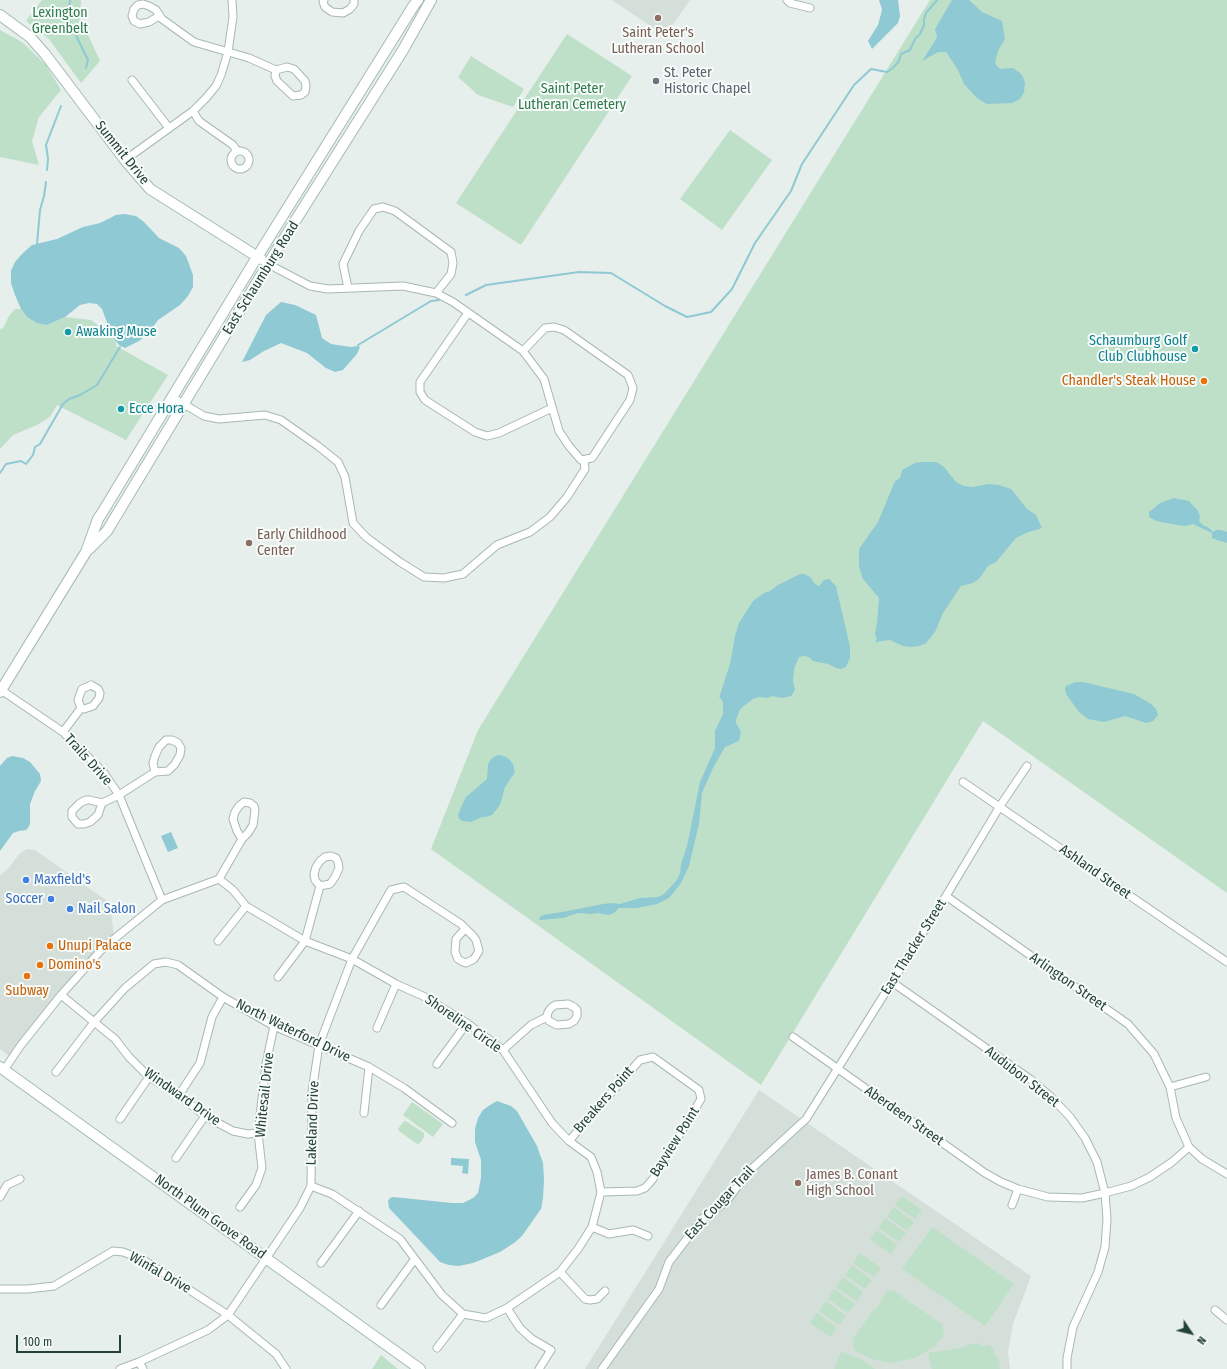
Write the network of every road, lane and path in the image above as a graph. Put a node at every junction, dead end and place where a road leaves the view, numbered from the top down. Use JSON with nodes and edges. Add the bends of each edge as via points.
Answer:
{"nodes":[{"id":1,"x":232,"y":0,"type":"edge"},
{"id":2,"x":324,"y":0,"type":"edge"},
{"id":3,"x":354,"y":0,"type":"edge"},
{"id":4,"x":418,"y":0,"type":"edge"},
{"id":5,"x":431,"y":0,"type":"edge"},
{"id":6,"x":787,"y":0,"type":"edge"},
{"id":7,"x":810,"y":8,"type":"dead end"},
{"id":8,"x":0,"y":15,"type":"edge"},
{"id":9,"x":159,"y":16,"type":"dead end"},
{"id":10,"x":228,"y":52,"type":"junction"},
{"id":11,"x":276,"y":70,"type":"junction"},
{"id":12,"x":132,"y":80,"type":"dead end"},
{"id":13,"x":193,"y":111,"type":"junction"},
{"id":14,"x":169,"y":128,"type":"junction"},
{"id":15,"x":237,"y":151,"type":"dead end"},
{"id":16,"x":125,"y":160,"type":"junction"},
{"id":17,"x":257,"y":257,"type":"junction"},
{"id":18,"x":268,"y":264,"type":"junction"},
{"id":19,"x":348,"y":288,"type":"junction"},
{"id":20,"x":436,"y":293,"type":"junction"},
{"id":21,"x":468,"y":313,"type":"junction"},
{"id":22,"x":524,"y":351,"type":"junction"},
{"id":23,"x":172,"y":397,"type":"junction"},
{"id":24,"x":183,"y":404,"type":"junction"},
{"id":25,"x":552,"y":408,"type":"junction"},
{"id":26,"x":583,"y":460,"type":"junction"},
{"id":27,"x":86,"y":552,"type":"junction"},
{"id":28,"x":1,"y":691,"type":"edge"},
{"id":29,"x":81,"y":708,"type":"dead end"},
{"id":30,"x":63,"y":732,"type":"junction"},
{"id":31,"x":1027,"y":766,"type":"dead end"},
{"id":32,"x":155,"y":772,"type":"junction"},
{"id":33,"x":963,"y":782,"type":"dead end"},
{"id":34,"x":119,"y":795,"type":"junction"},
{"id":35,"x":102,"y":803,"type":"dead end"},
{"id":36,"x":1000,"y":806,"type":"junction"},
{"id":37,"x":242,"y":840,"type":"junction"},
{"id":38,"x":219,"y":879,"type":"junction"},
{"id":39,"x":320,"y":886,"type":"dead end"},
{"id":40,"x":946,"y":896,"type":"junction"},
{"id":41,"x":162,"y":900,"type":"junction"},
{"id":42,"x":246,"y":906,"type":"junction"},
{"id":43,"x":465,"y":929,"type":"junction"},
{"id":44,"x":218,"y":941,"type":"dead end"},
{"id":45,"x":305,"y":941,"type":"junction"},
{"id":46,"x":352,"y":959,"type":"junction"},
{"id":47,"x":1227,"y":962,"type":"edge"},
{"id":48,"x":278,"y":977,"type":"dead end"},
{"id":49,"x":892,"y":982,"type":"junction"},
{"id":50,"x":396,"y":984,"type":"junction"},
{"id":51,"x":61,"y":995,"type":"junction"},
{"id":52,"x":223,"y":997,"type":"junction"},
{"id":53,"x":547,"y":1017,"type":"dead end"},
{"id":54,"x":95,"y":1021,"type":"junction"},
{"id":55,"x":467,"y":1023,"type":"junction"},
{"id":56,"x":274,"y":1026,"type":"junction"},
{"id":57,"x":377,"y":1028,"type":"dead end"},
{"id":58,"x":793,"y":1037,"type":"dead end"},
{"id":59,"x":319,"y":1045,"type":"junction"},
{"id":60,"x":503,"y":1050,"type":"junction"},
{"id":61,"x":437,"y":1064,"type":"dead end"},
{"id":62,"x":2,"y":1068,"type":"edge"},
{"id":63,"x":368,"y":1068,"type":"junction"},
{"id":64,"x":838,"y":1069,"type":"junction"},
{"id":65,"x":56,"y":1072,"type":"dead end"},
{"id":66,"x":149,"y":1077,"type":"junction"},
{"id":67,"x":1206,"y":1077,"type":"dead end"},
{"id":68,"x":1170,"y":1087,"type":"junction"},
{"id":69,"x":179,"y":1095,"type":"junction"},
{"id":70,"x":701,"y":1099,"type":"joint"},
{"id":71,"x":364,"y":1112,"type":"dead end"},
{"id":72,"x":205,"y":1116,"type":"junction"},
{"id":73,"x":120,"y":1119,"type":"dead end"},
{"id":74,"x":452,"y":1123,"type":"dead end"},
{"id":75,"x":798,"y":1126,"type":"joint"},
{"id":76,"x":258,"y":1133,"type":"junction"},
{"id":77,"x":569,"y":1141,"type":"junction"},
{"id":78,"x":1189,"y":1147,"type":"junction"},
{"id":79,"x":176,"y":1158,"type":"dead end"},
{"id":80,"x":1227,"y":1174,"type":"edge"},
{"id":81,"x":20,"y":1179,"type":"dead end"},
{"id":82,"x":312,"y":1186,"type":"junction"},
{"id":83,"x":1018,"y":1189,"type":"junction"},
{"id":84,"x":601,"y":1192,"type":"junction"},
{"id":85,"x":1105,"y":1193,"type":"junction"},
{"id":86,"x":0,"y":1197,"type":"edge"},
{"id":87,"x":1012,"y":1205,"type":"dead end"},
{"id":88,"x":240,"y":1207,"type":"dead end"},
{"id":89,"x":358,"y":1211,"type":"junction"},
{"id":90,"x":592,"y":1227,"type":"junction"},
{"id":91,"x":648,"y":1236,"type":"dead end"},
{"id":92,"x":266,"y":1257,"type":"junction"},
{"id":93,"x":414,"y":1260,"type":"junction"},
{"id":94,"x":321,"y":1263,"type":"dead end"},
{"id":95,"x":560,"y":1272,"type":"junction"},
{"id":96,"x":0,"y":1289,"type":"edge"},
{"id":97,"x":605,"y":1291,"type":"dead end"},
{"id":98,"x":380,"y":1306,"type":"dead end"},
{"id":99,"x":507,"y":1308,"type":"junction"},
{"id":100,"x":1215,"y":1310,"type":"dead end"},
{"id":101,"x":463,"y":1314,"type":"junction"},
{"id":102,"x":228,"y":1315,"type":"junction"},
{"id":103,"x":1227,"y":1320,"type":"edge"},
{"id":104,"x":437,"y":1348,"type":"dead end"},
{"id":105,"x":139,"y":1362,"type":"junction"},
{"id":106,"x":120,"y":1369,"type":"edge"},
{"id":107,"x":143,"y":1369,"type":"edge"},
{"id":108,"x":286,"y":1369,"type":"edge"},
{"id":109,"x":420,"y":1369,"type":"edge"},
{"id":110,"x":539,"y":1369,"type":"edge"},
{"id":111,"x":602,"y":1369,"type":"edge"},
{"id":112,"x":1067,"y":1369,"type":"edge"}],
"edges":[{"from":1,"to":10,"type":"street","via":[[233,17]]},
{"from":2,"to":3,"type":"street","via":[[325,7],[332,12],[343,13],[350,9]]},
{"from":4,"to":17,"type":"main road","name":"East Schaumburg Road"},
{"from":5,"to":18,"type":"main road","name":"East Schaumburg Road","via":[[403,50]]},
{"from":6,"to":7,"type":"street"},
{"from":8,"to":16,"type":"main road","name":"Summit Drive","via":[[30,37],[45,54]]},
{"from":9,"to":10,"type":"street","via":[[194,42]]},
{"from":10,"to":11,"type":"street"},
{"from":10,"to":13,"type":"street","via":[[216,86]]},
{"from":11,"to":11,"type":"street","via":[[277,81],[290,94],[301,95],[305,92],[305,81],[294,69]]},
{"from":12,"to":14,"type":"street"},
{"from":13,"to":14,"type":"street"},
{"from":13,"to":15,"type":"street"},
{"from":14,"to":16,"type":"street"},
{"from":16,"to":17,"type":"main road","name":"Summit Drive","via":[[150,189]]},
{"from":17,"to":18,"type":"main road","name":"Summit Drive"},
{"from":17,"to":23,"type":"main road","name":"East Schaumburg Road"},
{"from":18,"to":19,"type":"street","via":[[310,286],[328,289]]},
{"from":18,"to":24,"type":"main road","name":"East Schaumburg Road"},
{"from":19,"to":20,"type":"street","via":[[403,286]]},
{"from":19,"to":20,"type":"street","via":[[343,264],[359,231],[374,209],[383,207],[395,211],[451,252],[451,274]]},
{"from":20,"to":21,"type":"street"},
{"from":21,"to":22,"type":"street"},
{"from":21,"to":25,"type":"street","via":[[420,382],[420,392],[425,400],[475,432],[487,436]]},
{"from":22,"to":25,"type":"street","via":[[544,379]]},
{"from":22,"to":26,"type":"street","via":[[545,328],[554,327],[564,330],[628,375],[633,388],[630,400],[592,458]]},
{"from":23,"to":24,"type":"street"},
{"from":23,"to":27,"type":"main road","name":"East Schaumburg Road","via":[[98,519]]},
{"from":24,"to":26,"type":"street","via":[[204,416],[219,419],[265,415],[281,420],[318,446],[338,462],[345,477],[354,523],[366,537],[424,577],[444,578],[463,574],[497,545],[530,532],[550,516],[567,497],[585,469]]},
{"from":24,"to":27,"type":"main road","name":"East Schaumburg Road","via":[[107,531]]},
{"from":25,"to":26,"type":"street","via":[[559,431]]},
{"from":27,"to":28,"type":"main road","name":"East Schaumburg Road"},
{"from":28,"to":30,"type":"street","name":"Trails Drive"},
{"from":29,"to":30,"type":"street"},
{"from":30,"to":34,"type":"street","name":"Trails Drive","via":[[104,773]]},
{"from":31,"to":36,"type":"street","name":"East Thacker Street"},
{"from":32,"to":32,"type":"street","via":[[168,771],[175,764],[180,755],[181,748],[178,743],[166,740],[159,747],[154,756]]},
{"from":32,"to":34,"type":"street"},
{"from":33,"to":36,"type":"street","name":"Ashland Street"},
{"from":34,"to":35,"type":"street"},
{"from":34,"to":41,"type":"street","name":"Trails Drive"},
{"from":36,"to":40,"type":"street","name":"East Thacker Street"},
{"from":36,"to":47,"type":"street","name":"Ashland Street"},
{"from":37,"to":37,"type":"street","via":[[253,825],[255,810],[250,803],[244,802],[239,806],[233,819]]},
{"from":37,"to":38,"type":"street"},
{"from":38,"to":41,"type":"street"},
{"from":38,"to":42,"type":"street","name":"Shoreline Circle","via":[[233,890]]},
{"from":39,"to":45,"type":"street"},
{"from":40,"to":49,"type":"street","name":"East Thacker Street"},
{"from":40,"to":68,"type":"street","name":"Arlington Street","via":[[1128,1024],[1154,1054]]},
{"from":41,"to":51,"type":"street","via":[[103,948]]},
{"from":42,"to":44,"type":"street"},
{"from":42,"to":45,"type":"street","name":"Shoreline Circle"},
{"from":43,"to":43,"type":"street","via":[[456,939],[455,952],[460,961],[466,963],[477,956],[479,948]]},
{"from":43,"to":46,"type":"street","name":"Lakeland Drive","via":[[404,887],[391,890]]},
{"from":45,"to":46,"type":"street","name":"Shoreline Circle"},
{"from":45,"to":48,"type":"street"},
{"from":46,"to":50,"type":"street","name":"Shoreline Circle"},
{"from":46,"to":59,"type":"street","name":"Lakeland Drive"},
{"from":49,"to":64,"type":"street","name":"East Thacker Street"},
{"from":49,"to":85,"type":"street","name":"Audubon Street","via":[[1030,1079],[1051,1097],[1085,1138],[1097,1162]]},
{"from":50,"to":55,"type":"street","name":"Shoreline Circle","via":[[423,996]]},
{"from":50,"to":57,"type":"street"},
{"from":51,"to":54,"type":"street","name":"Windward Drive"},
{"from":51,"to":62,"type":"street"},
{"from":52,"to":54,"type":"street","name":"North Waterford Drive","via":[[178,965],[166,962],[154,964],[125,988]]},
{"from":52,"to":56,"type":"street","name":"North Waterford Drive"},
{"from":52,"to":69,"type":"street","via":[[212,1017],[200,1063]]},
{"from":53,"to":60,"type":"street","via":[[531,1025]]},
{"from":54,"to":65,"type":"street","name":"North Waterford Drive"},
{"from":54,"to":66,"type":"street","name":"Windward Drive","via":[[115,1038]]},
{"from":55,"to":60,"type":"street","name":"Shoreline Circle"},
{"from":55,"to":61,"type":"street"},
{"from":56,"to":59,"type":"street","name":"North Waterford Drive"},
{"from":56,"to":76,"type":"street","name":"Whitesail Drive","via":[[266,1064]]},
{"from":58,"to":64,"type":"street","name":"Aberdeen Street"},
{"from":59,"to":63,"type":"street","name":"North Waterford Drive"},
{"from":59,"to":82,"type":"street","name":"Lakeland Drive","via":[[312,1092]]},
{"from":60,"to":77,"type":"street","name":"Shoreline Circle","via":[[552,1123]]},
{"from":62,"to":92,"type":"main road","name":"North Plum Grove Road"},
{"from":63,"to":71,"type":"street"},
{"from":63,"to":74,"type":"street","name":"North Waterford Drive","via":[[404,1088]]},
{"from":64,"to":75,"type":"street","name":"East Thacker Street","via":[[806,1119]]},
{"from":64,"to":83,"type":"street","name":"Aberdeen Street","via":[[985,1173]]},
{"from":66,"to":69,"type":"street","name":"Windward Drive"},
{"from":66,"to":73,"type":"street"},
{"from":67,"to":68,"type":"street"},
{"from":68,"to":78,"type":"street","name":"Arlington Street","via":[[1176,1118]]},
{"from":69,"to":72,"type":"street","name":"Windward Drive"},
{"from":70,"to":77,"type":"street","name":"Breakers Point","via":[[699,1090],[654,1057],[640,1060]]},
{"from":70,"to":84,"type":"street","name":"Bayview Point","via":[[645,1188],[637,1191]]},
{"from":72,"to":76,"type":"street","name":"Windward Drive","via":[[233,1131]]},
{"from":72,"to":79,"type":"street"},
{"from":75,"to":111,"type":"street","name":"East Cougar Trail","via":[[747,1173],[726,1202],[703,1218],[669,1262],[659,1289]]},
{"from":76,"to":88,"type":"street","name":"Whitesail Drive","via":[[262,1168],[256,1185]]},
{"from":77,"to":84,"type":"street","name":"Shoreline Circle","via":[[590,1157],[597,1172]]},
{"from":78,"to":80,"type":"street","name":"Arlington Street","via":[[1202,1159]]},
{"from":78,"to":85,"type":"street","name":"Aberdeen Street","via":[[1150,1177],[1131,1186]]},
{"from":81,"to":86,"type":"street","via":[[7,1185]]},
{"from":82,"to":89,"type":"street","via":[[332,1194]]},
{"from":82,"to":92,"type":"street","name":"Lakeland Drive"},
{"from":83,"to":85,"type":"street","name":"Aberdeen Street","via":[[1062,1198],[1082,1198]]},
{"from":83,"to":87,"type":"street"},
{"from":84,"to":90,"type":"street","name":"Shoreline Circle"},
{"from":85,"to":112,"type":"street","name":"Audubon Street","via":[[1105,1247],[1098,1272],[1073,1327]]},
{"from":89,"to":93,"type":"street","via":[[400,1240]]},
{"from":89,"to":94,"type":"street"},
{"from":90,"to":91,"type":"street","via":[[609,1234],[633,1230]]},
{"from":90,"to":95,"type":"street","name":"Shoreline Circle"},
{"from":92,"to":102,"type":"street","name":"Lakeland Drive"},
{"from":92,"to":109,"type":"main road","name":"North Plum Grove Road"},
{"from":93,"to":98,"type":"street"},
{"from":93,"to":101,"type":"street","via":[[442,1295]]},
{"from":95,"to":97,"type":"street","via":[[585,1299],[597,1299]]},
{"from":95,"to":99,"type":"street","name":"Shoreline Circle"},
{"from":96,"to":102,"type":"street","name":"Winfal Drive","via":[[54,1286],[113,1251],[123,1252],[142,1260]]},
{"from":99,"to":101,"type":"street","name":"Shoreline Circle","via":[[486,1318]]},
{"from":99,"to":110,"type":"street","via":[[520,1328],[532,1339],[551,1350]]},
{"from":100,"to":103,"type":"street"},
{"from":101,"to":104,"type":"street"},
{"from":102,"to":105,"type":"street","name":"Lakeland Drive","via":[[208,1330]]},
{"from":102,"to":108,"type":"street","name":"Winfal Drive","via":[[276,1354]]},
{"from":105,"to":106,"type":"street","name":"Lakeland Drive"},
{"from":105,"to":107,"type":"street"}]}
